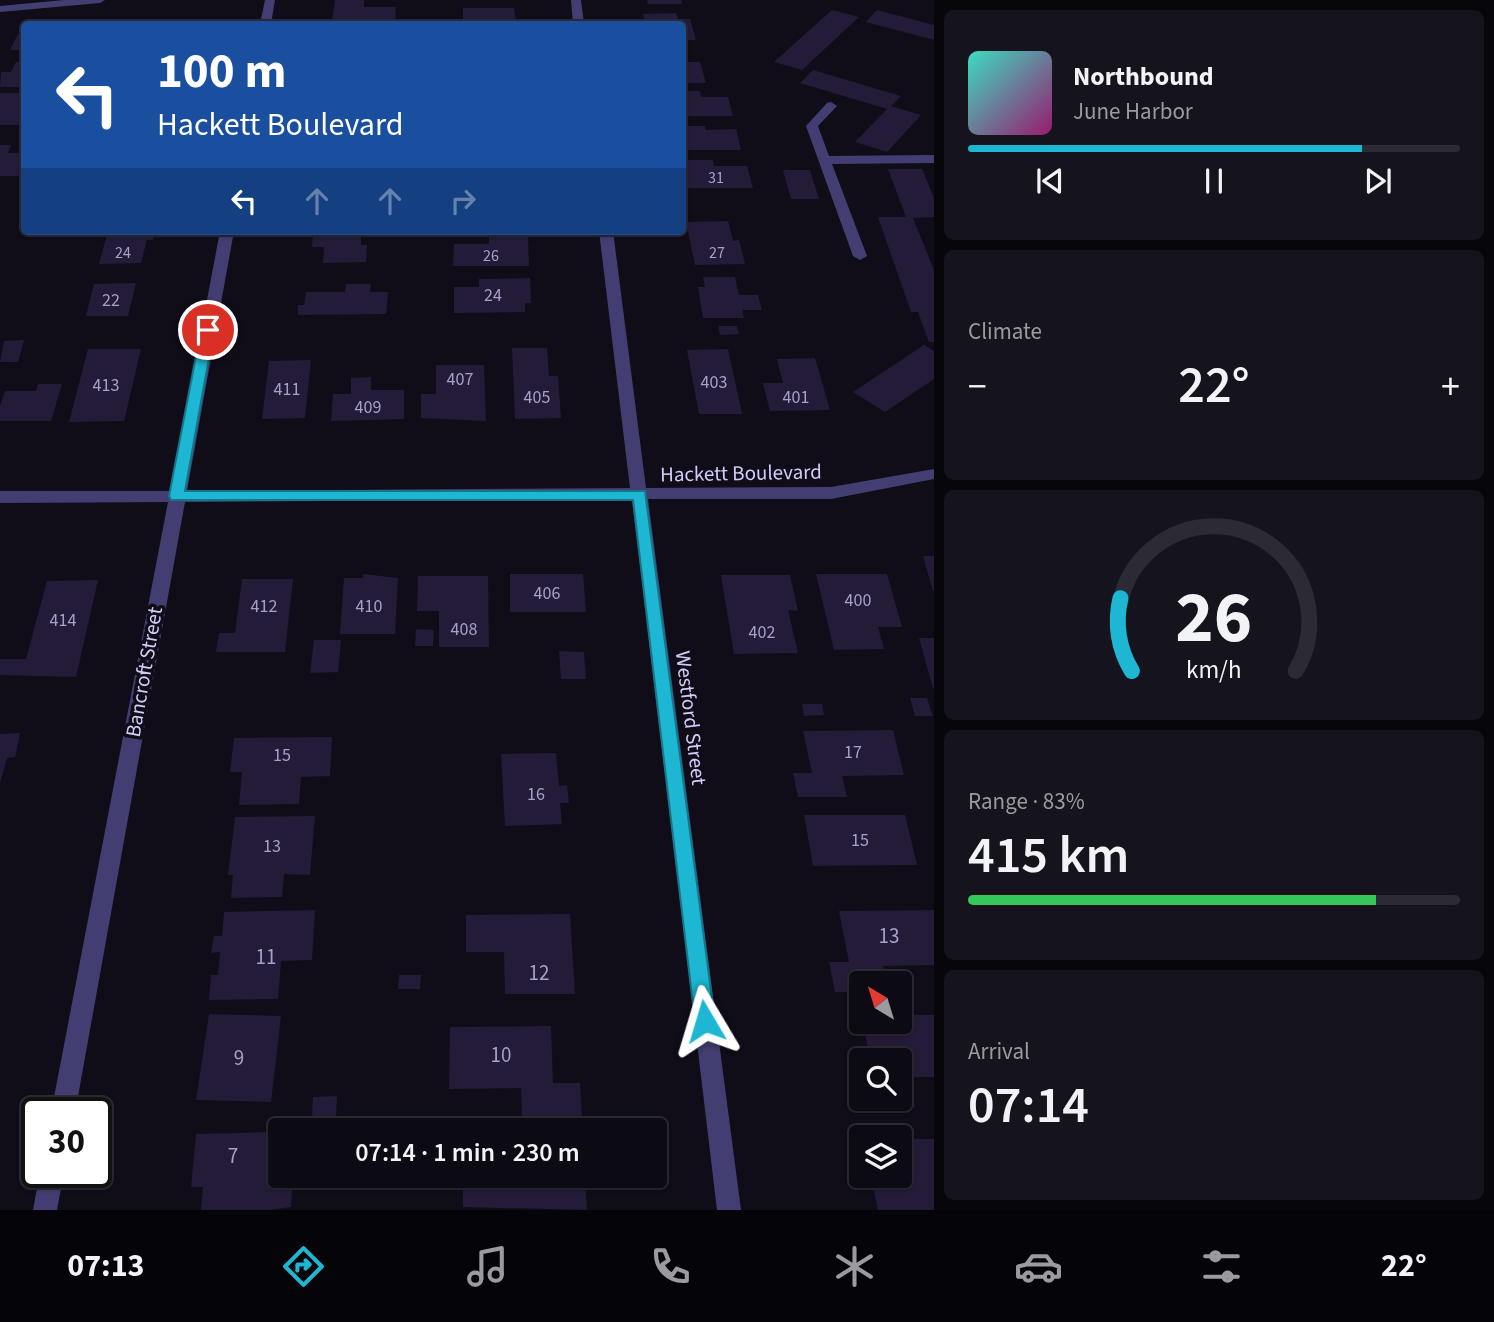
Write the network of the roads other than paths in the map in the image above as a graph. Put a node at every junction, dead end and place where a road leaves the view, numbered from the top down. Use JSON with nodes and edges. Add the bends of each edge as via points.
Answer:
{"nodes":[{"id":1,"x":100,"y":0,"type":"edge"},
{"id":2,"x":270,"y":0,"type":"edge"},
{"id":3,"x":576,"y":0,"type":"edge"},
{"id":4,"x":0,"y":9,"type":"edge"},
{"id":5,"x":266,"y":21,"type":"edge"},
{"id":6,"x":579,"y":21,"type":"edge"},
{"id":7,"x":831,"y":106,"type":"dead end"},
{"id":8,"x":934,"y":159,"type":"edge"},
{"id":9,"x":825,"y":160,"type":"junction"},
{"id":10,"x":226,"y":235,"type":"edge"},
{"id":11,"x":607,"y":235,"type":"edge"},
{"id":12,"x":860,"y":256,"type":"dead end"},
{"id":13,"x":934,"y":474,"type":"edge"},
{"id":14,"x":640,"y":495,"type":"junction"},
{"id":15,"x":0,"y":496,"type":"edge"},
{"id":16,"x":176,"y":496,"type":"junction"},
{"id":17,"x":66,"y":1097,"type":"edge"},
{"id":18,"x":49,"y":1188,"type":"edge"},
{"id":19,"x":45,"y":1210,"type":"edge"},
{"id":20,"x":729,"y":1210,"type":"edge"}],
"edges":[{"from":1,"to":4,"type":"street"},
{"from":2,"to":5,"type":"street"},
{"from":3,"to":6,"type":"street"},
{"from":7,"to":9,"type":"street","via":[[812,125]]},
{"from":8,"to":9,"type":"street"},
{"from":9,"to":12,"type":"street"},
{"from":10,"to":16,"type":"street","name":"Bancroft Street"},
{"from":11,"to":14,"type":"street","name":"Westford Street"},
{"from":13,"to":14,"type":"street","name":"Hackett Boulevard","via":[[831,493]]},
{"from":14,"to":16,"type":"street","name":"Hackett Boulevard"},
{"from":14,"to":20,"type":"street","name":"Westford Street"},
{"from":15,"to":16,"type":"street","name":"Hackett Boulevard"},
{"from":16,"to":17,"type":"street","name":"Bancroft Street"},
{"from":18,"to":19,"type":"street"}]}
